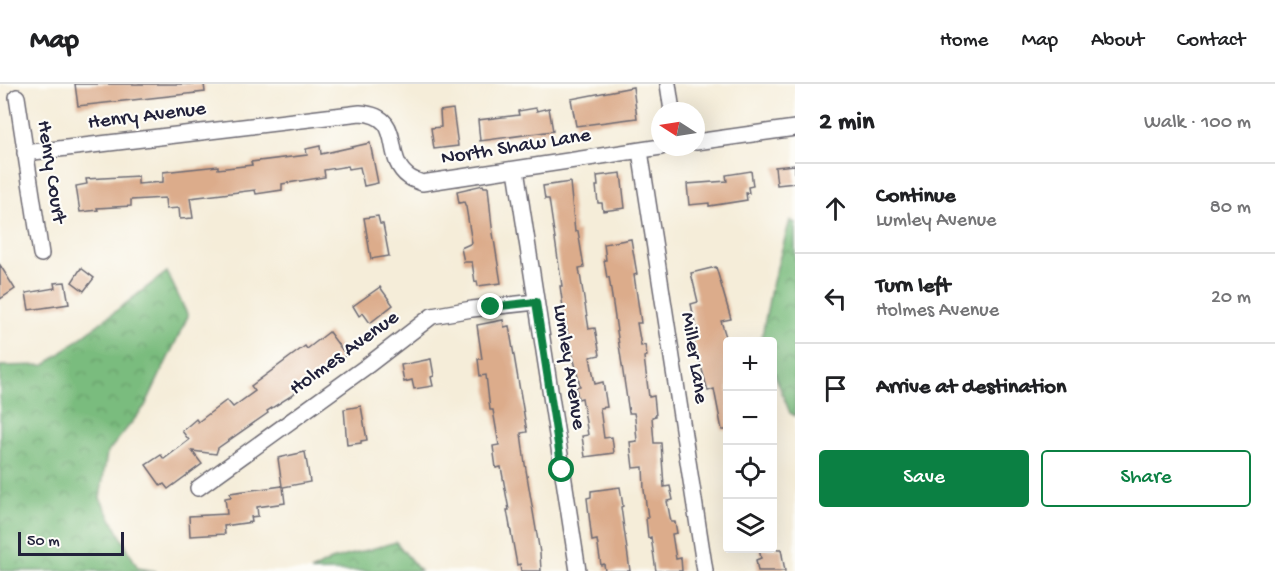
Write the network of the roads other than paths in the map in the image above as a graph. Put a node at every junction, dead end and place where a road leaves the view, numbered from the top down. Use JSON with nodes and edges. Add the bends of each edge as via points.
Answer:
{"nodes":[{"id":1,"x":668,"y":84,"type":"edge"},
{"id":2,"x":16,"y":97,"type":"dead end"},
{"id":3,"x":671,"y":102,"type":"edge"},
{"id":4,"x":795,"y":128,"type":"edge"},
{"id":5,"x":705,"y":141,"type":"edge"},
{"id":6,"x":651,"y":149,"type":"edge"},
{"id":7,"x":394,"y":150,"type":"joint"},
{"id":8,"x":640,"y":151,"type":"junction"},
{"id":9,"x":25,"y":153,"type":"junction"},
{"id":10,"x":516,"y":170,"type":"junction"},
{"id":11,"x":42,"y":254,"type":"dead end"},
{"id":12,"x":536,"y":302,"type":"junction"},
{"id":13,"x":198,"y":488,"type":"dead end"},
{"id":14,"x":578,"y":571,"type":"edge"},
{"id":15,"x":705,"y":571,"type":"edge"}],
"edges":[{"from":1,"to":3,"type":"street"},
{"from":2,"to":9,"type":"street","name":"Henry Court"},
{"from":4,"to":5,"type":"street"},
{"from":6,"to":8,"type":"street","name":"North Shaw Lane"},
{"from":7,"to":9,"type":"street","name":"Henry Avenue","via":[[390,128],[372,114],[360,113]]},
{"from":7,"to":10,"type":"street","name":"North Shaw Lane","via":[[399,165],[410,178],[422,183]]},
{"from":8,"to":10,"type":"street","name":"North Shaw Lane"},
{"from":8,"to":15,"type":"street","name":"Miller Lane"},
{"from":9,"to":11,"type":"street","name":"Henry Court"},
{"from":10,"to":12,"type":"street","name":"Lumley Avenue"},
{"from":12,"to":13,"type":"street","name":"Holmes Avenue","via":[[432,316]]},
{"from":12,"to":14,"type":"street","name":"Lumley Avenue"}]}
